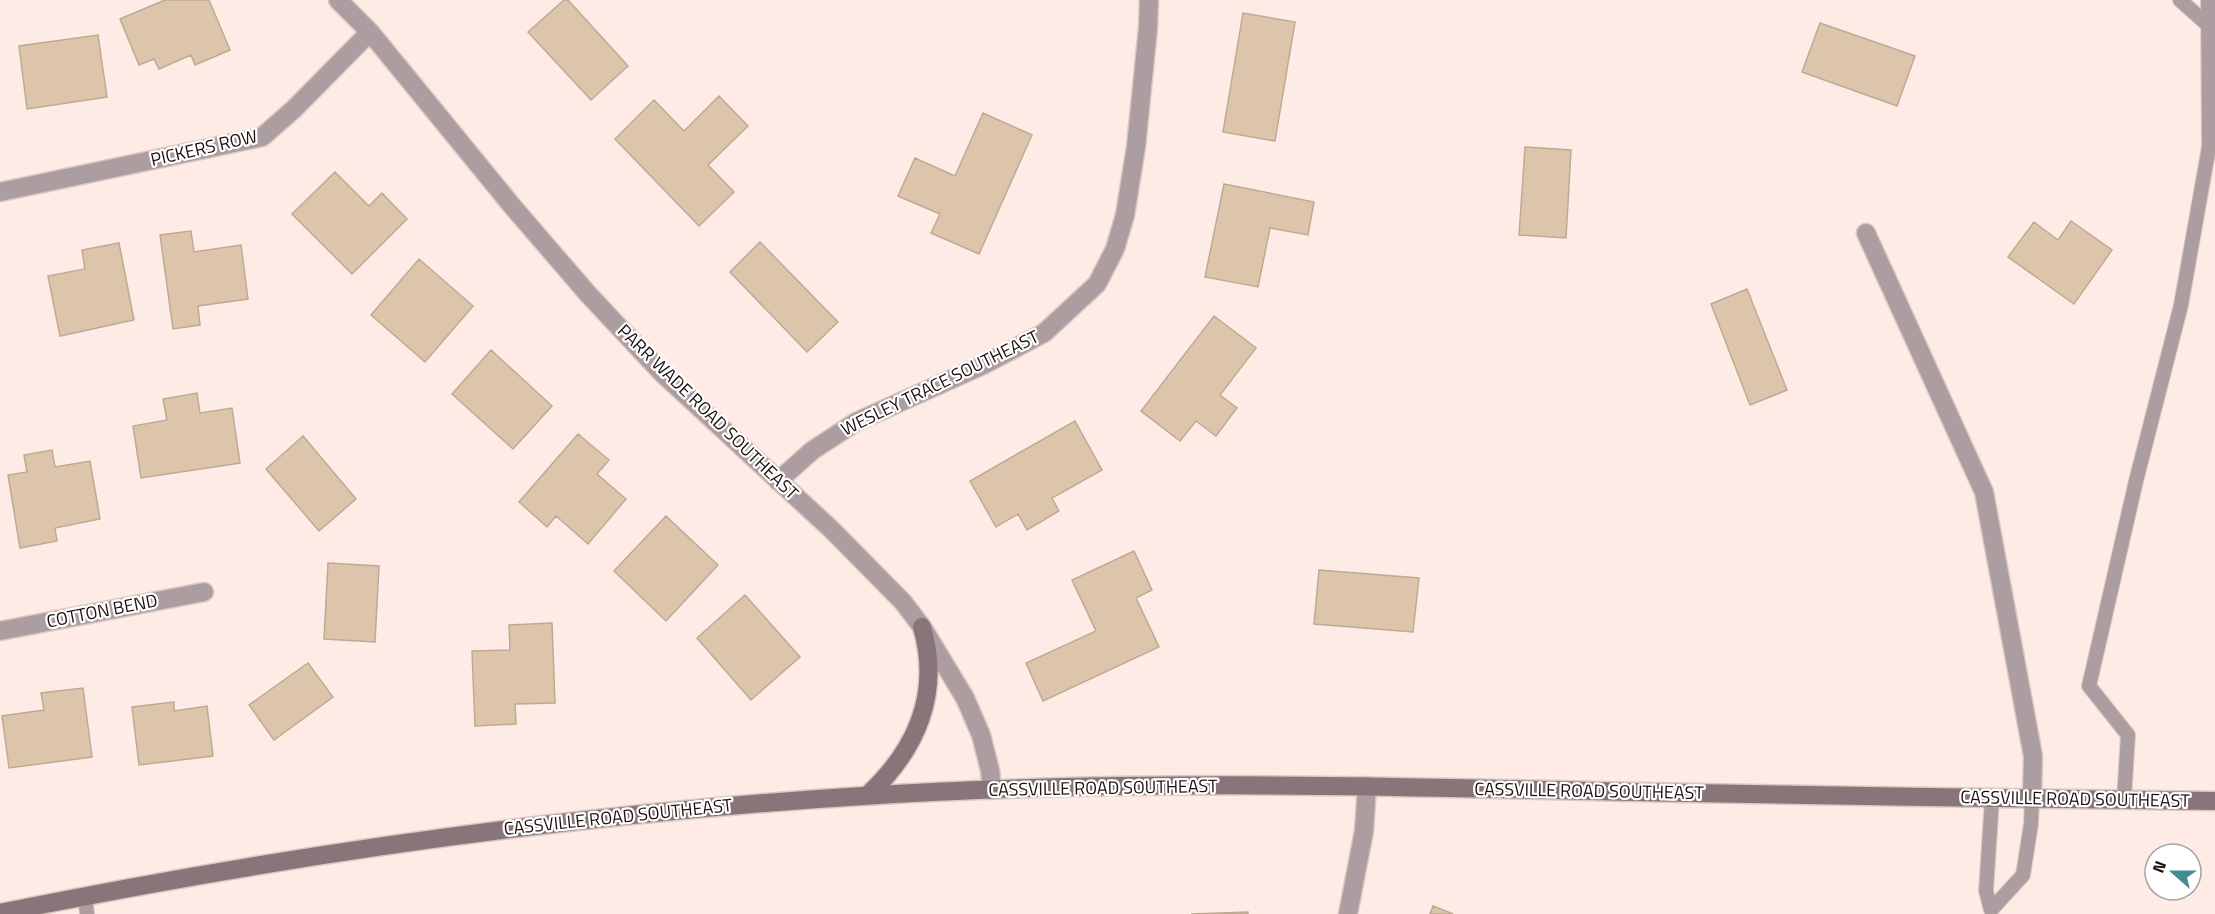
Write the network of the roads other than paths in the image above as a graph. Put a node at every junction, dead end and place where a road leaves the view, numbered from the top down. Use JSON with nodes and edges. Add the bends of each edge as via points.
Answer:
{"nodes":[{"id":1,"x":338,"y":0,"type":"edge"},
{"id":2,"x":1149,"y":0,"type":"edge"},
{"id":3,"x":2180,"y":0,"type":"edge"},
{"id":4,"x":2208,"y":0,"type":"edge"},
{"id":5,"x":2208,"y":26,"type":"junction"},
{"id":6,"x":370,"y":32,"type":"junction"},
{"id":7,"x":0,"y":192,"type":"edge"},
{"id":8,"x":1866,"y":233,"type":"dead end"},
{"id":9,"x":778,"y":481,"type":"junction"},
{"id":10,"x":204,"y":592,"type":"dead end"},
{"id":11,"x":922,"y":627,"type":"junction"},
{"id":12,"x":0,"y":631,"type":"edge"},
{"id":13,"x":1367,"y":786,"type":"junction"},
{"id":14,"x":992,"y":790,"type":"junction"},
{"id":15,"x":868,"y":795,"type":"junction"},
{"id":16,"x":1992,"y":799,"type":"junction"},
{"id":17,"x":2032,"y":799,"type":"junction"},
{"id":18,"x":2124,"y":800,"type":"junction"},
{"id":19,"x":2215,"y":801,"type":"edge"},
{"id":20,"x":86,"y":905,"type":"edge"},
{"id":21,"x":0,"y":913,"type":"edge"},
{"id":22,"x":1991,"y":913,"type":"edge"},
{"id":23,"x":1348,"y":914,"type":"edge"}],
"edges":[{"from":1,"to":6,"type":"street","name":"PARR WADE ROAD SOUTHEAST"},
{"from":2,"to":9,"type":"street","name":"WESLEY TRACE SOUTHEAST","via":[[1137,136],[1125,215],[1115,249],[1097,284],[1044,333],[856,422],[813,450]]},
{"from":3,"to":5,"type":"lane"},
{"from":4,"to":5,"type":"lane"},
{"from":5,"to":18,"type":"lane","via":[[2209,147],[2181,305],[2089,686],[2128,735]]},
{"from":6,"to":7,"type":"street","name":"PICKERS ROW","via":[[262,137]]},
{"from":6,"to":9,"type":"street","name":"PARR WADE ROAD SOUTHEAST","via":[[588,294],[663,374]]},
{"from":8,"to":17,"type":"street","via":[[1984,492],[2033,756]]},
{"from":9,"to":11,"type":"street","name":"PARR WADE ROAD SOUTHEAST","via":[[870,567]]},
{"from":10,"to":12,"type":"street","name":"COTTON BEND"},
{"from":11,"to":14,"type":"street","name":"PARR WADE ROAD SOUTHEAST","via":[[965,698],[981,735]]},
{"from":11,"to":15,"type":"main road","via":[[928,679],[919,724],[901,759]]},
{"from":13,"to":14,"type":"main road","name":"CASSVILLE ROAD SOUTHEAST"},
{"from":13,"to":16,"type":"main road","name":"CASSVILLE ROAD SOUTHEAST"},
{"from":13,"to":23,"type":"street","via":[[1364,831]]},
{"from":14,"to":15,"type":"main road","name":"CASSVILLE ROAD SOUTHEAST"},
{"from":15,"to":20,"type":"main road","name":"CASSVILLE ROAD SOUTHEAST","via":[[533,825],[252,866]]},
{"from":16,"to":17,"type":"main road","name":"CASSVILLE ROAD SOUTHEAST"},
{"from":16,"to":22,"type":"lane","via":[[1986,891]]},
{"from":17,"to":18,"type":"main road","name":"CASSVILLE ROAD SOUTHEAST"},
{"from":17,"to":22,"type":"lane","via":[[2023,876]]},
{"from":18,"to":19,"type":"main road","name":"CASSVILLE ROAD SOUTHEAST"},
{"from":20,"to":21,"type":"main road","name":"CASSVILLE ROAD SOUTHEAST"}]}
